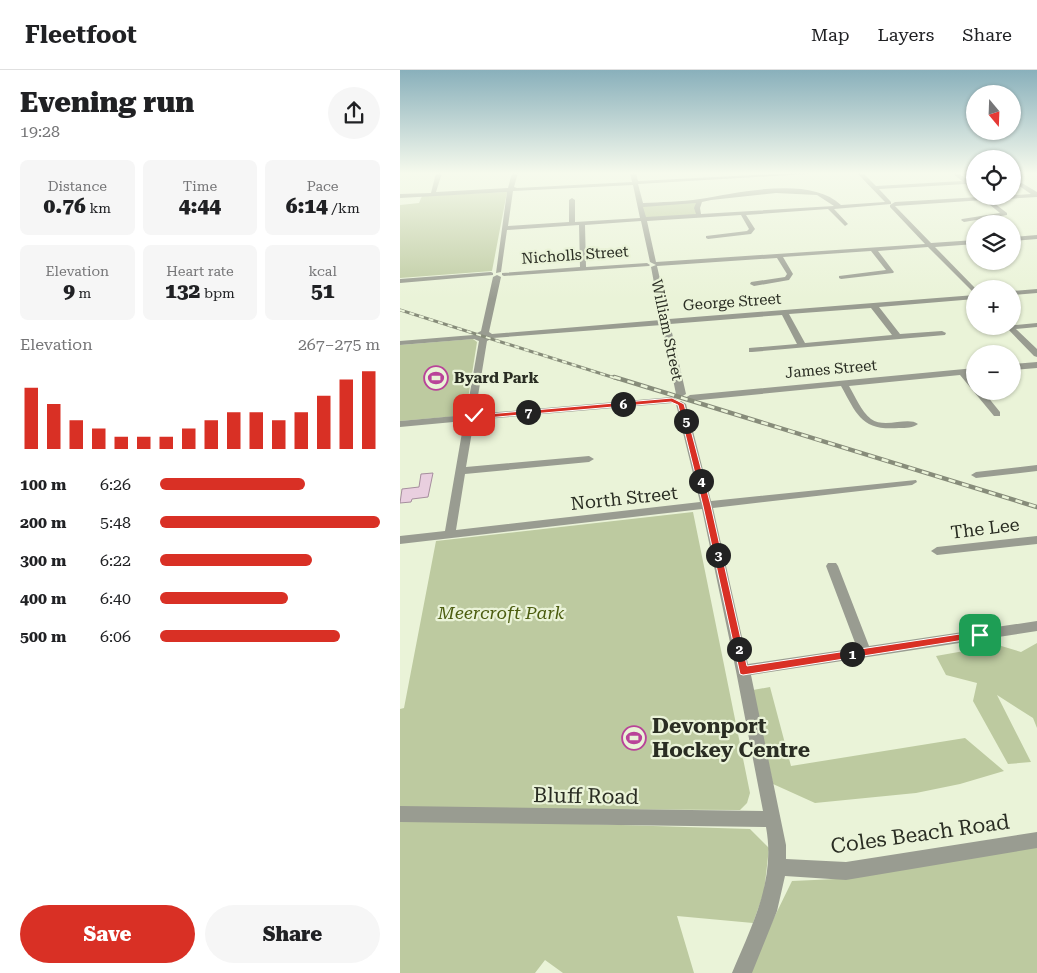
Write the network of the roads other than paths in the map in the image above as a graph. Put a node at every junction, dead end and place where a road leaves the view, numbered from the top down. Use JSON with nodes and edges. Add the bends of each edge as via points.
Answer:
{"nodes":[{"id":1,"x":508,"y":215,"type":"edge"},
{"id":2,"x":572,"y":215,"type":"edge"},
{"id":3,"x":643,"y":215,"type":"edge"},
{"id":4,"x":718,"y":215,"type":"edge"},
{"id":5,"x":744,"y":215,"type":"edge"},
{"id":6,"x":837,"y":215,"type":"edge"},
{"id":7,"x":901,"y":215,"type":"edge"},
{"id":8,"x":997,"y":215,"type":"edge"},
{"id":9,"x":699,"y":216,"type":"joint"},
{"id":10,"x":644,"y":220,"type":"junction"},
{"id":11,"x":964,"y":220,"type":"dead end"},
{"id":12,"x":572,"y":224,"type":"junction"},
{"id":13,"x":582,"y":224,"type":"junction"},
{"id":14,"x":845,"y":224,"type":"dead end"},
{"id":15,"x":506,"y":228,"type":"junction"},
{"id":16,"x":708,"y":237,"type":"dead end"},
{"id":17,"x":1036,"y":238,"type":"edge"},
{"id":18,"x":1021,"y":239,"type":"edge"},
{"id":19,"x":966,"y":243,"type":"edge"},
{"id":20,"x":929,"y":245,"type":"junction"},
{"id":21,"x":873,"y":249,"type":"junction"},
{"id":22,"x":779,"y":256,"type":"junction"},
{"id":23,"x":653,"y":264,"type":"junction"},
{"id":24,"x":583,"y":268,"type":"junction"},
{"id":25,"x":497,"y":274,"type":"junction"},
{"id":26,"x":841,"y":277,"type":"dead end"},
{"id":27,"x":400,"y":281,"type":"edge"},
{"id":28,"x":966,"y":283,"type":"edge"},
{"id":29,"x":754,"y":284,"type":"dead end"},
{"id":30,"x":1037,"y":292,"type":"edge"},
{"id":31,"x":1021,"y":293,"type":"edge"},
{"id":32,"x":966,"y":297,"type":"edge"},
{"id":33,"x":873,"y":304,"type":"junction"},
{"id":34,"x":784,"y":312,"type":"junction"},
{"id":35,"x":667,"y":322,"type":"junction"},
{"id":36,"x":1037,"y":325,"type":"edge"},
{"id":37,"x":1021,"y":326,"type":"edge"},
{"id":38,"x":942,"y":333,"type":"dead end"},
{"id":39,"x":1018,"y":335,"type":"edge"},
{"id":40,"x":483,"y":336,"type":"junction"},
{"id":41,"x":898,"y":337,"type":"junction"},
{"id":42,"x":400,"y":343,"type":"edge"},
{"id":43,"x":802,"y":345,"type":"junction"},
{"id":44,"x":752,"y":350,"type":"dead end"},
{"id":45,"x":1037,"y":354,"type":"edge"},
{"id":46,"x":1037,"y":364,"type":"edge"},
{"id":47,"x":1021,"y":366,"type":"edge"},
{"id":48,"x":962,"y":372,"type":"junction"},
{"id":49,"x":966,"y":372,"type":"edge"},
{"id":50,"x":966,"y":377,"type":"edge"},
{"id":51,"x":844,"y":383,"type":"junction"},
{"id":52,"x":681,"y":399,"type":"junction"},
{"id":53,"x":985,"y":400,"type":"edge"},
{"id":54,"x":997,"y":414,"type":"dead end"},
{"id":55,"x":470,"y":417,"type":"junction"},
{"id":56,"x":400,"y":424,"type":"edge"},
{"id":57,"x":913,"y":424,"type":"dead end"},
{"id":58,"x":589,"y":458,"type":"dead end"},
{"id":59,"x":1037,"y":468,"type":"edge"},
{"id":60,"x":462,"y":471,"type":"junction"},
{"id":61,"x":976,"y":475,"type":"dead end"},
{"id":62,"x":912,"y":482,"type":"dead end"},
{"id":63,"x":707,"y":506,"type":"junction"},
{"id":64,"x":450,"y":534,"type":"junction"},
{"id":65,"x":400,"y":540,"type":"edge"},
{"id":66,"x":1037,"y":540,"type":"edge"},
{"id":67,"x":937,"y":551,"type":"dead end"},
{"id":68,"x":832,"y":566,"type":"dead end"},
{"id":69,"x":1037,"y":626,"type":"edge"},
{"id":70,"x":865,"y":652,"type":"junction"},
{"id":71,"x":743,"y":671,"type":"junction"},
{"id":72,"x":400,"y":814,"type":"edge"},
{"id":73,"x":772,"y":819,"type":"junction"},
{"id":74,"x":1037,"y":840,"type":"edge"},
{"id":75,"x":779,"y":867,"type":"junction"},
{"id":76,"x":742,"y":973,"type":"edge"}],
"edges":[{"from":1,"to":15,"type":"street"},
{"from":2,"to":12,"type":"street"},
{"from":3,"to":10,"type":"street","name":"William Street"},
{"from":4,"to":9,"type":"street"},
{"from":5,"to":16,"type":"street","via":[[752,229],[749,233]]},
{"from":6,"to":14,"type":"street"},
{"from":7,"to":20,"type":"street"},
{"from":8,"to":11,"type":"street"},
{"from":9,"to":10,"type":"street"},
{"from":10,"to":13,"type":"street"},
{"from":10,"to":23,"type":"street","name":"William Street"},
{"from":12,"to":13,"type":"street"},
{"from":12,"to":15,"type":"street"},
{"from":13,"to":24,"type":"street"},
{"from":15,"to":25,"type":"street"},
{"from":17,"to":18,"type":"street"},
{"from":19,"to":20,"type":"street","name":"Nicholls Street"},
{"from":20,"to":21,"type":"street","name":"Nicholls Street"},
{"from":20,"to":28,"type":"street"},
{"from":21,"to":22,"type":"street","name":"Nicholls Street"},
{"from":21,"to":26,"type":"street","via":[[891,272]]},
{"from":22,"to":23,"type":"street","name":"Nicholls Street"},
{"from":22,"to":29,"type":"street","via":[[790,274],[786,280]]},
{"from":23,"to":24,"type":"street","name":"Nicholls Street"},
{"from":23,"to":35,"type":"street","name":"William Street"},
{"from":24,"to":25,"type":"street","name":"Nicholls Street"},
{"from":25,"to":27,"type":"street","name":"Nicholls Street"},
{"from":25,"to":40,"type":"street"},
{"from":30,"to":31,"type":"street"},
{"from":32,"to":33,"type":"street","name":"George Street"},
{"from":33,"to":34,"type":"street","name":"George Street"},
{"from":33,"to":41,"type":"street"},
{"from":34,"to":35,"type":"street","name":"George Street"},
{"from":34,"to":43,"type":"street"},
{"from":35,"to":40,"type":"street","name":"George Street"},
{"from":35,"to":52,"type":"street","name":"William Street"},
{"from":36,"to":37,"type":"street"},
{"from":38,"to":41,"type":"street"},
{"from":39,"to":45,"type":"street"},
{"from":40,"to":42,"type":"street","name":"George Street"},
{"from":40,"to":55,"type":"street"},
{"from":41,"to":43,"type":"street"},
{"from":43,"to":44,"type":"street"},
{"from":46,"to":47,"type":"street"},
{"from":48,"to":49,"type":"street","name":"James Street"},
{"from":48,"to":50,"type":"street"},
{"from":48,"to":51,"type":"street","name":"James Street"},
{"from":51,"to":52,"type":"street","name":"James Street"},
{"from":51,"to":57,"type":"street","via":[[867,421],[880,427]]},
{"from":52,"to":55,"type":"street","name":"James Street"},
{"from":52,"to":63,"type":"street","name":"William Street"},
{"from":53,"to":54,"type":"street"},
{"from":55,"to":56,"type":"street","name":"James Street"},
{"from":55,"to":60,"type":"street"},
{"from":58,"to":60,"type":"street"},
{"from":59,"to":61,"type":"street"},
{"from":60,"to":64,"type":"street"},
{"from":62,"to":63,"type":"street","name":"North Street"},
{"from":63,"to":64,"type":"street","name":"North Street"},
{"from":63,"to":71,"type":"street","name":"William Street"},
{"from":64,"to":65,"type":"street","name":"North Street"},
{"from":66,"to":67,"type":"street","name":"The Lee"},
{"from":68,"to":70,"type":"street"},
{"from":69,"to":70,"type":"street"},
{"from":70,"to":71,"type":"street"},
{"from":71,"to":73,"type":"street","name":"William Street"},
{"from":72,"to":73,"type":"street","name":"Bluff Road"},
{"from":73,"to":75,"type":"street","name":"William Street"},
{"from":74,"to":75,"type":"street","name":"Coles Beach Road","via":[[846,871]]},
{"from":75,"to":76,"type":"street","name":"William Street","via":[[764,924]]}]}
